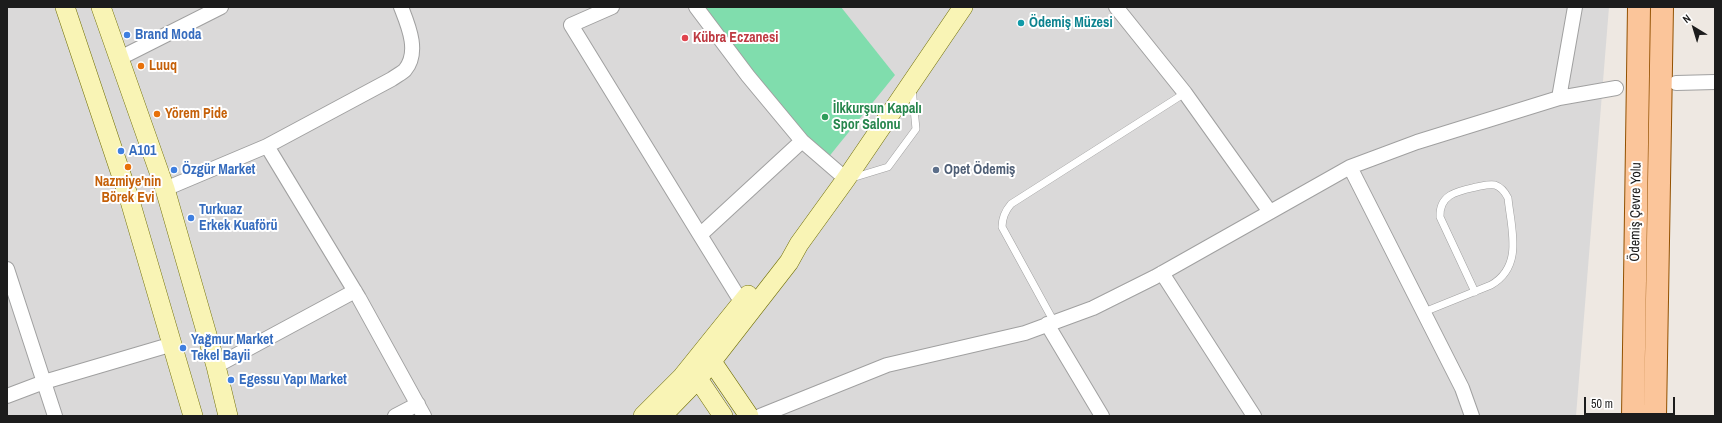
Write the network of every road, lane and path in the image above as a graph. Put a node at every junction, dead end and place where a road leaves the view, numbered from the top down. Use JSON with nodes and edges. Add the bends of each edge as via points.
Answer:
{"nodes":[{"id":1,"x":65,"y":7,"type":"edge"},
{"id":2,"x":101,"y":7,"type":"edge"},
{"id":3,"x":220,"y":7,"type":"edge"},
{"id":4,"x":401,"y":7,"type":"edge"},
{"id":5,"x":612,"y":7,"type":"edge"},
{"id":6,"x":696,"y":7,"type":"edge"},
{"id":7,"x":963,"y":7,"type":"edge"},
{"id":8,"x":1116,"y":7,"type":"edge"},
{"id":9,"x":1576,"y":7,"type":"edge"},
{"id":10,"x":1639,"y":7,"type":"edge"},
{"id":11,"x":1662,"y":7,"type":"edge"},
{"id":12,"x":118,"y":59,"type":"junction"},
{"id":13,"x":911,"y":82,"type":"junction"},
{"id":14,"x":1715,"y":82,"type":"edge"},
{"id":15,"x":1676,"y":83,"type":"dead end"},
{"id":16,"x":1616,"y":88,"type":"dead end"},
{"id":17,"x":1185,"y":93,"type":"junction"},
{"id":18,"x":1558,"y":98,"type":"junction"},
{"id":19,"x":802,"y":141,"type":"junction"},
{"id":20,"x":268,"y":146,"type":"junction"},
{"id":21,"x":1350,"y":167,"type":"junction"},
{"id":22,"x":846,"y":179,"type":"junction"},
{"id":23,"x":164,"y":189,"type":"junction"},
{"id":24,"x":1270,"y":212,"type":"junction"},
{"id":25,"x":700,"y":235,"type":"junction"},
{"id":26,"x":799,"y":244,"type":"junction"},
{"id":27,"x":7,"y":269,"type":"edge"},
{"id":28,"x":1162,"y":273,"type":"junction"},
{"id":29,"x":355,"y":292,"type":"junction"},
{"id":30,"x":1474,"y":292,"type":"junction"},
{"id":31,"x":742,"y":303,"type":"junction"},
{"id":32,"x":1424,"y":312,"type":"junction"},
{"id":33,"x":1051,"y":323,"type":"junction"},
{"id":34,"x":172,"y":344,"type":"junction"},
{"id":35,"x":708,"y":356,"type":"junction"},
{"id":36,"x":216,"y":366,"type":"junction"},
{"id":37,"x":694,"y":373,"type":"junction"},
{"id":38,"x":44,"y":382,"type":"junction"},
{"id":39,"x":7,"y":396,"type":"edge"},
{"id":40,"x":421,"y":410,"type":"edge"},
{"id":41,"x":55,"y":416,"type":"edge"},
{"id":42,"x":193,"y":416,"type":"edge"},
{"id":43,"x":228,"y":416,"type":"edge"},
{"id":44,"x":395,"y":416,"type":"edge"},
{"id":45,"x":643,"y":416,"type":"edge"},
{"id":46,"x":662,"y":416,"type":"edge"},
{"id":47,"x":723,"y":416,"type":"edge"},
{"id":48,"x":749,"y":416,"type":"edge"},
{"id":49,"x":760,"y":416,"type":"edge"},
{"id":50,"x":1102,"y":416,"type":"edge"},
{"id":51,"x":1254,"y":416,"type":"edge"},
{"id":52,"x":1472,"y":416,"type":"edge"},
{"id":53,"x":1633,"y":416,"type":"edge"},
{"id":54,"x":1655,"y":416,"type":"edge"}],
"edges":[{"from":1,"to":34,"type":"main road","via":[[130,201]]},
{"from":2,"to":12,"type":"main road"},
{"from":3,"to":12,"type":"street"},
{"from":4,"to":20,"type":"street","via":[[410,32],[412,54],[406,69]]},
{"from":5,"to":25,"type":"street","via":[[571,26]]},
{"from":6,"to":19,"type":"street","via":[[748,76]]},
{"from":7,"to":13,"type":"main road"},
{"from":8,"to":17,"type":"street"},
{"from":9,"to":18,"type":"street"},
{"from":10,"to":53,"type":"main road","name":"Ödemiş Çevre Yolu"},
{"from":11,"to":54,"type":"main road","name":"Ödemiş Çevre Yolu"},
{"from":12,"to":23,"type":"main road"},
{"from":13,"to":22,"type":"main road"},
{"from":13,"to":22,"type":"lane","via":[[916,128],[888,167]]},
{"from":14,"to":15,"type":"street"},
{"from":16,"to":18,"type":"street"},
{"from":17,"to":24,"type":"street"},
{"from":17,"to":33,"type":"lane","via":[[1007,208],[1002,227]]},
{"from":18,"to":21,"type":"street","via":[[1417,142]]},
{"from":19,"to":22,"type":"street"},
{"from":19,"to":25,"type":"street"},
{"from":20,"to":23,"type":"street"},
{"from":20,"to":29,"type":"street"},
{"from":21,"to":24,"type":"street"},
{"from":21,"to":32,"type":"street"},
{"from":22,"to":26,"type":"main road"},
{"from":23,"to":36,"type":"main road"},
{"from":24,"to":28,"type":"street"},
{"from":25,"to":31,"type":"street"},
{"from":26,"to":31,"type":"main road","via":[[778,258]]},
{"from":26,"to":35,"type":"main road","via":[[789,262]]},
{"from":27,"to":38,"type":"street"},
{"from":28,"to":33,"type":"street","via":[[1093,308]]},
{"from":28,"to":51,"type":"street"},
{"from":29,"to":36,"type":"street"},
{"from":29,"to":40,"type":"street"},
{"from":30,"to":30,"type":"lane","via":[[1501,279],[1509,268],[1514,254],[1508,198],[1503,190],[1494,185],[1456,191],[1445,198],[1440,208],[1440,217]]},
{"from":30,"to":32,"type":"lane"},
{"from":31,"to":35,"type":"main road"},
{"from":32,"to":52,"type":"street","via":[[1462,388]]},
{"from":33,"to":49,"type":"street","via":[[1025,333],[887,364]]},
{"from":33,"to":50,"type":"street"},
{"from":34,"to":38,"type":"street"},
{"from":34,"to":42,"type":"main road"},
{"from":35,"to":37,"type":"main road"},
{"from":35,"to":48,"type":"main road"},
{"from":36,"to":43,"type":"main road"},
{"from":37,"to":45,"type":"main road"},
{"from":37,"to":46,"type":"main road"},
{"from":37,"to":47,"type":"main road"},
{"from":38,"to":39,"type":"street"},
{"from":38,"to":41,"type":"street"},
{"from":40,"to":44,"type":"street"}]}
